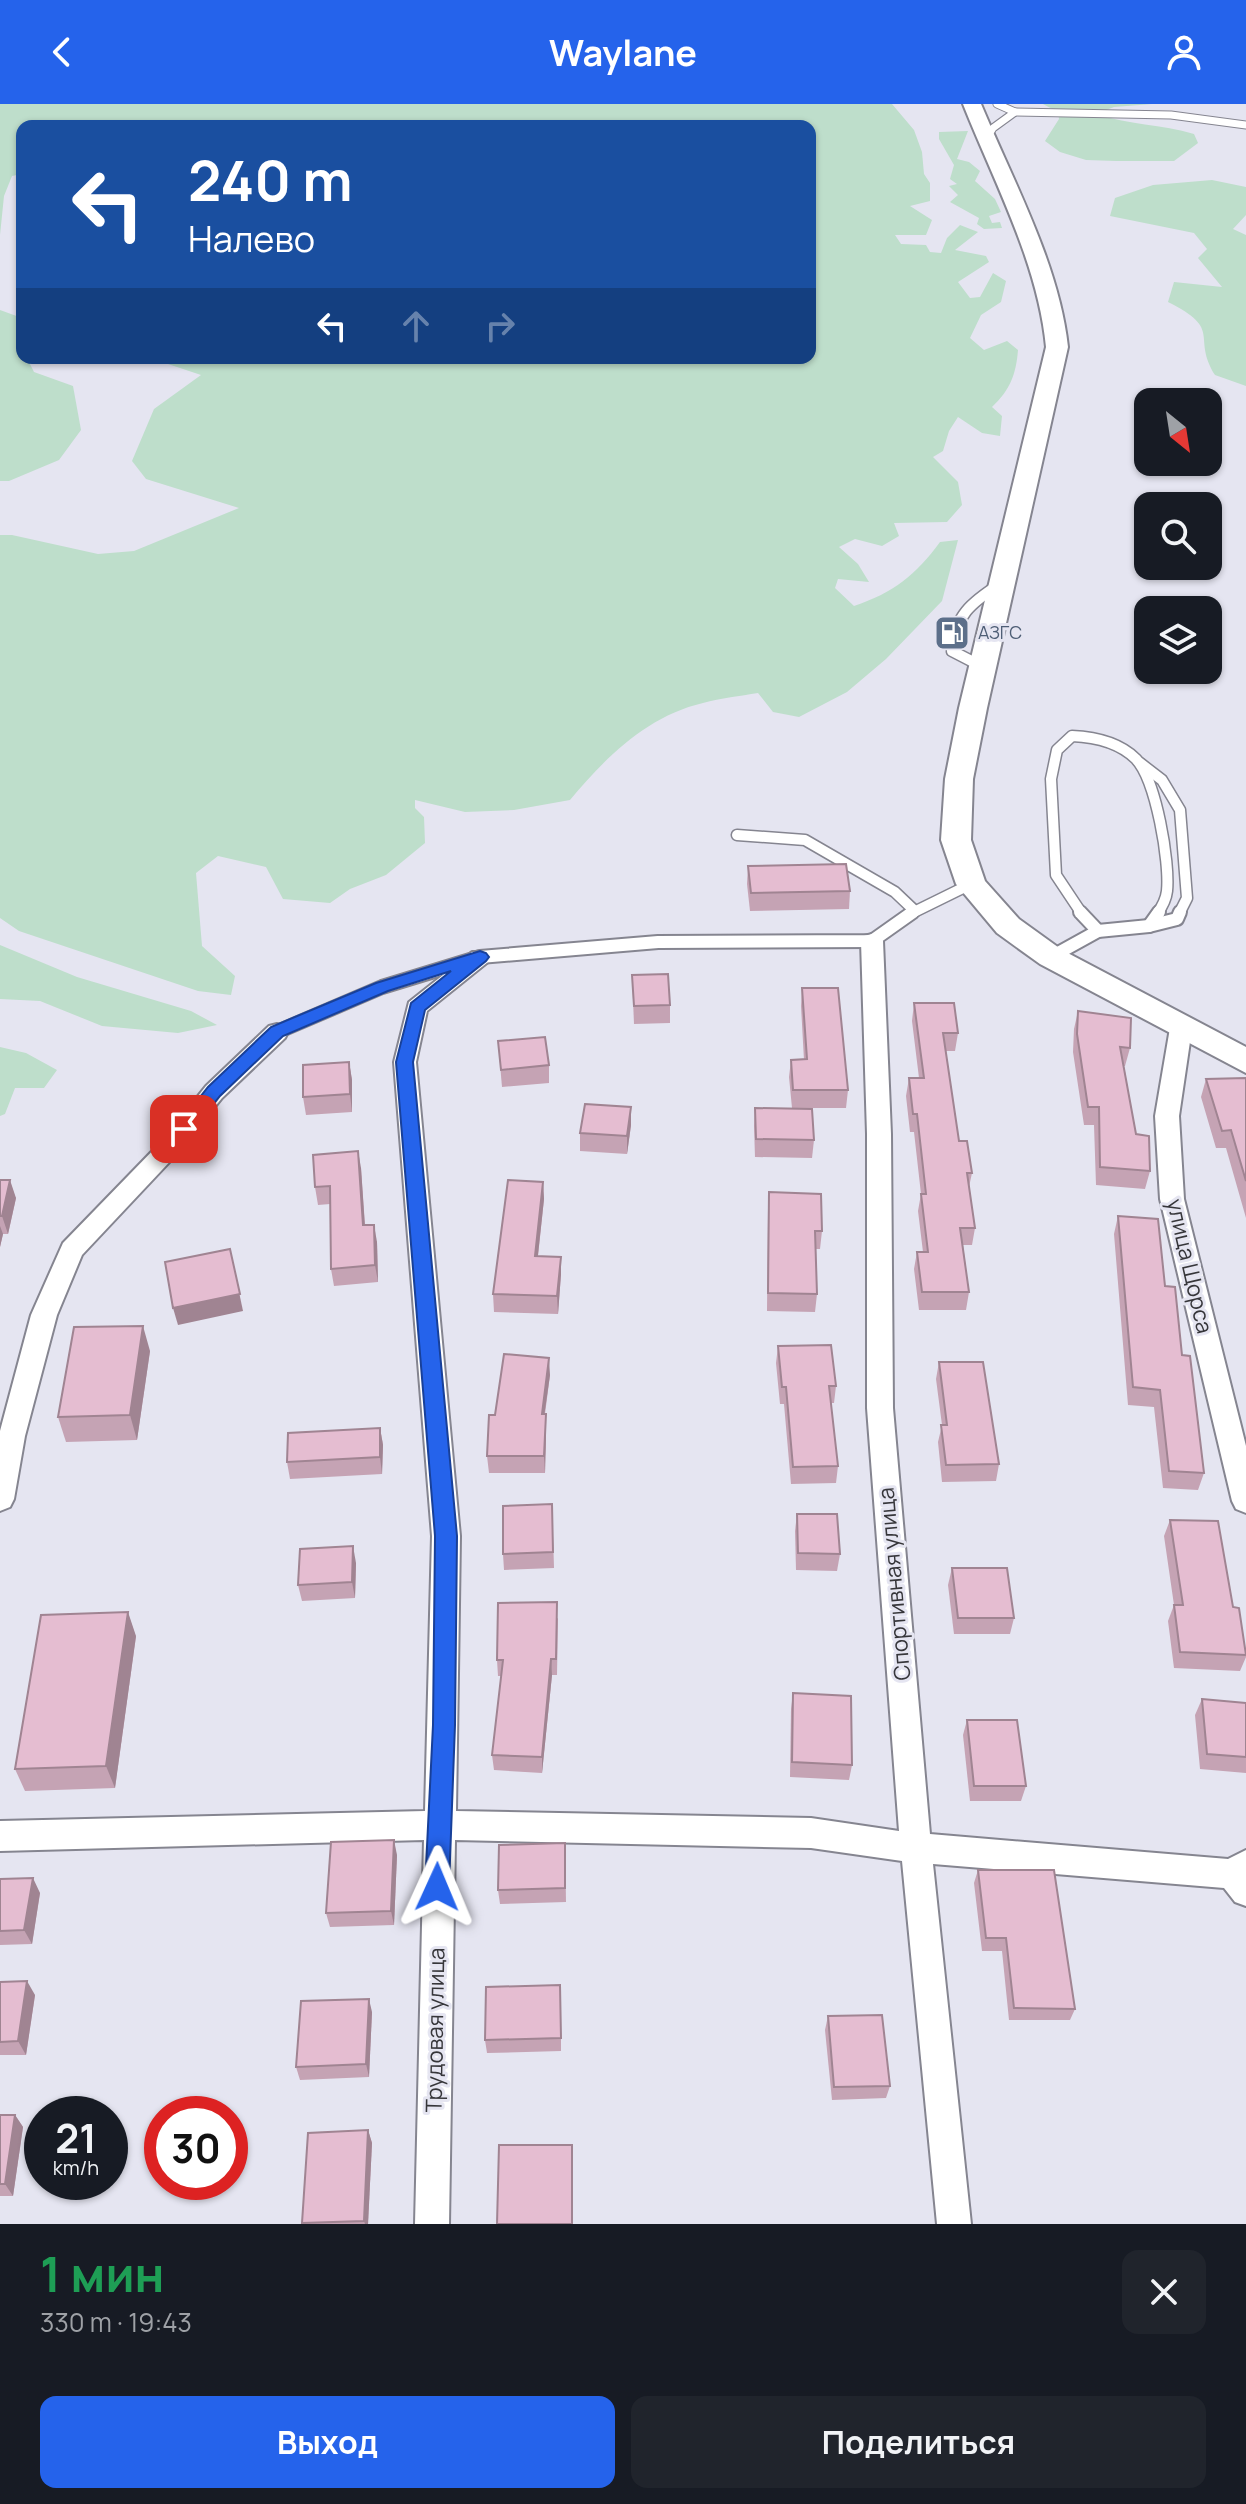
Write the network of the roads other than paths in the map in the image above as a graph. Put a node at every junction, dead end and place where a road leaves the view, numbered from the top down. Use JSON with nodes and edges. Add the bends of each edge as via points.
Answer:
{"nodes":[{"id":1,"x":972,"y":104,"type":"edge"},
{"id":2,"x":997,"y":104,"type":"edge"},
{"id":3,"x":1015,"y":112,"type":"junction"},
{"id":4,"x":1246,"y":125,"type":"edge"},
{"id":5,"x":985,"y":140,"type":"junction"},
{"id":6,"x":1000,"y":584,"type":"junction"},
{"id":7,"x":983,"y":667,"type":"junction"},
{"id":8,"x":1140,"y":763,"type":"junction"},
{"id":9,"x":737,"y":835,"type":"dead end"},
{"id":10,"x":971,"y":884,"type":"junction"},
{"id":11,"x":915,"y":911,"type":"junction"},
{"id":12,"x":1149,"y":926,"type":"junction"},
{"id":13,"x":1098,"y":931,"type":"junction"},
{"id":14,"x":872,"y":941,"type":"junction"},
{"id":15,"x":480,"y":957,"type":"junction"},
{"id":16,"x":1051,"y":957,"type":"junction"},
{"id":17,"x":1181,"y":1028,"type":"junction"},
{"id":18,"x":277,"y":1032,"type":"joint"},
{"id":19,"x":1246,"y":1061,"type":"edge"},
{"id":20,"x":0,"y":1499,"type":"edge"},
{"id":21,"x":1246,"y":1501,"type":"edge"},
{"id":22,"x":438,"y":1825,"type":"junction"},
{"id":23,"x":0,"y":1836,"type":"edge"},
{"id":24,"x":916,"y":1848,"type":"junction"},
{"id":25,"x":1241,"y":1877,"type":"edge"},
{"id":26,"x":432,"y":2224,"type":"edge"},
{"id":27,"x":954,"y":2224,"type":"edge"}],
"edges":[{"from":1,"to":5,"type":"main road"},
{"from":2,"to":3,"type":"lane"},
{"from":3,"to":4,"type":"lane","via":[[1171,115]]},
{"from":3,"to":5,"type":"lane"},
{"from":5,"to":6,"type":"main road","via":[[1041,273],[1053,308],[1057,347]]},
{"from":6,"to":7,"type":"main road"},
{"from":6,"to":7,"type":"lane","via":[[964,608],[952,633],[952,651]]},
{"from":7,"to":10,"type":"main road","via":[[959,779],[956,840]]},
{"from":8,"to":12,"type":"lane","via":[[1167,860],[1167,897]]},
{"from":8,"to":12,"type":"lane","via":[[1162,780],[1180,810],[1185,851],[1187,898],[1177,919]]},
{"from":8,"to":13,"type":"lane","via":[[1092,736],[1072,736],[1057,750],[1051,779],[1056,875]]},
{"from":9,"to":11,"type":"lane","via":[[805,840],[895,892]]},
{"from":10,"to":11,"type":"lane"},
{"from":10,"to":16,"type":"main road","via":[[1008,926]]},
{"from":11,"to":14,"type":"lane"},
{"from":12,"to":13,"type":"lane"},
{"from":13,"to":16,"type":"lane"},
{"from":14,"to":15,"type":"lane","via":[[658,942]]},
{"from":14,"to":24,"type":"street","name":"Спортивная улица","via":[[880,1408]]},
{"from":15,"to":18,"type":"lane","via":[[382,987]]},
{"from":15,"to":22,"type":"street","name":"Трудовая улица","via":[[417,1008],[405,1062],[446,1536]]},
{"from":16,"to":17,"type":"main road"},
{"from":17,"to":19,"type":"main road"},
{"from":17,"to":21,"type":"street","name":"улица Щорса","via":[[1167,1116],[1172,1199]]},
{"from":18,"to":20,"type":"street","via":[[214,1092],[72,1250],[44,1315]]},
{"from":22,"to":23,"type":"street"},
{"from":22,"to":24,"type":"street","via":[[811,1833]]},
{"from":22,"to":26,"type":"street","name":"Трудовая улица"},
{"from":24,"to":25,"type":"street"},
{"from":24,"to":27,"type":"street","name":"Спортивная улица"}]}
